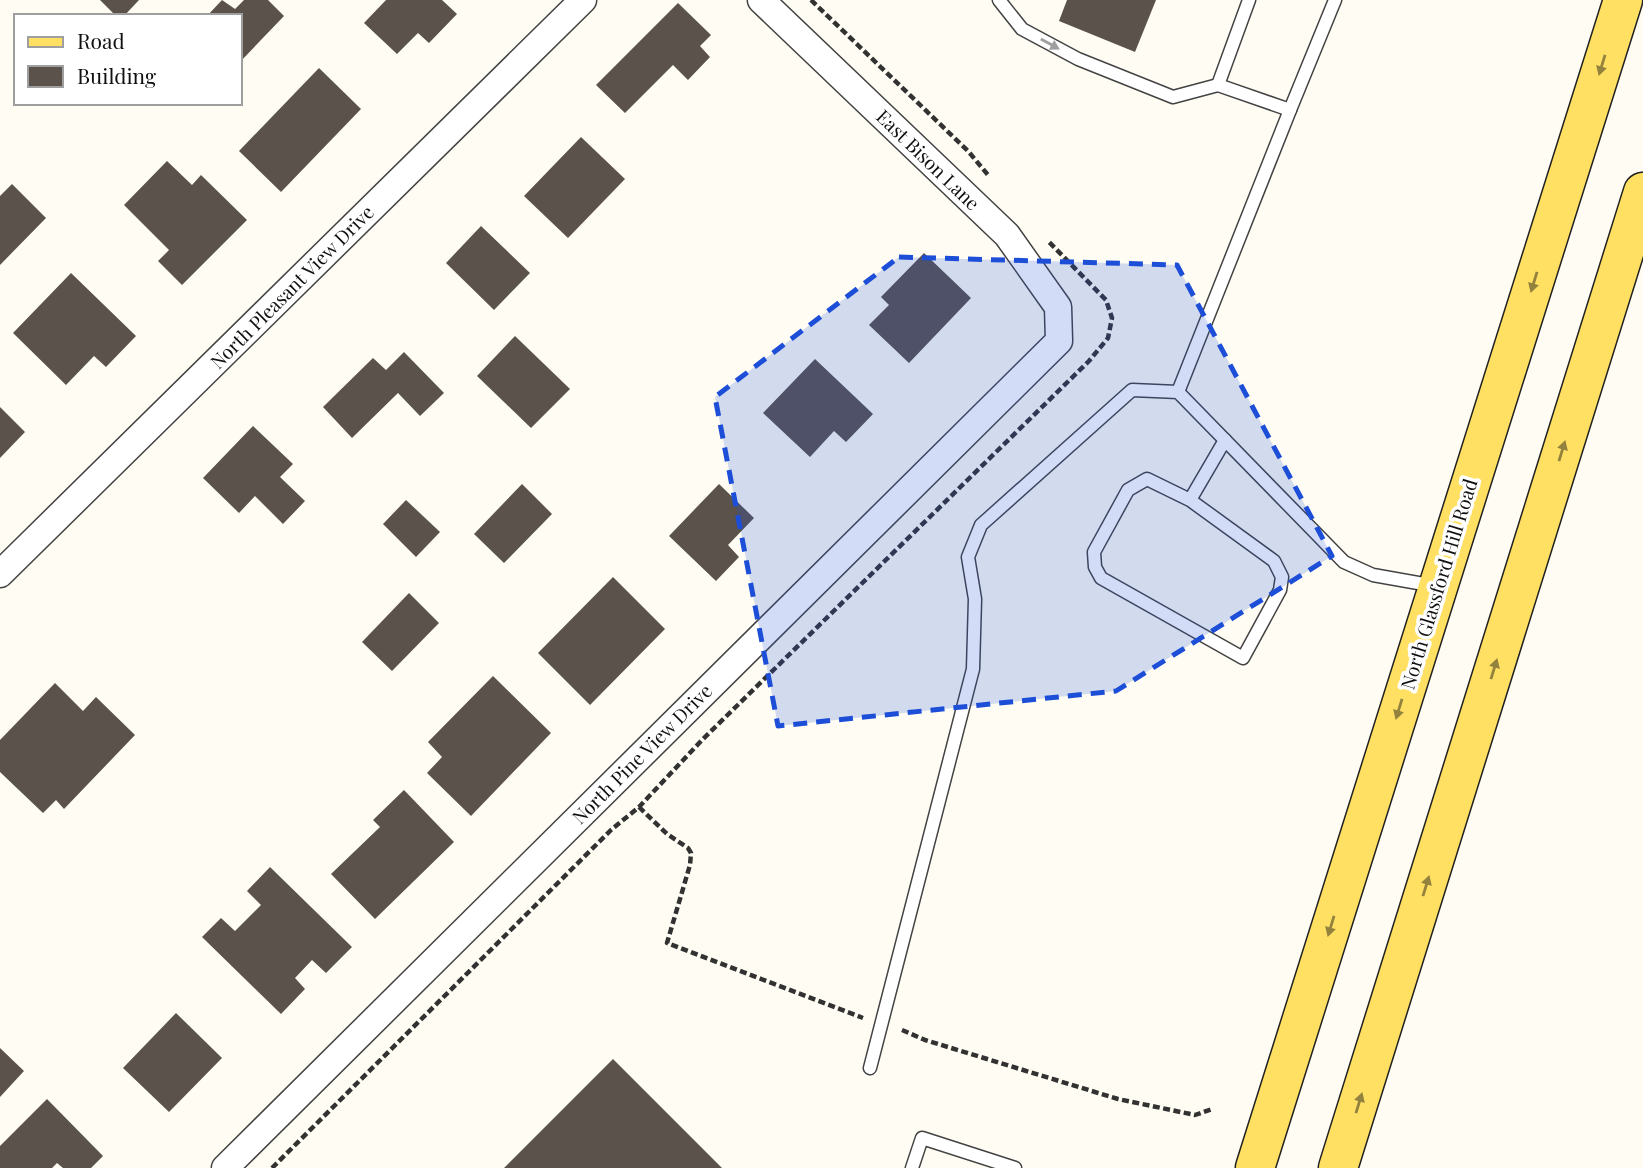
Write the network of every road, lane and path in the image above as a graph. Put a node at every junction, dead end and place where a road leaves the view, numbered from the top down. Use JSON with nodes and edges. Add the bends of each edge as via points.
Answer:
{"nodes":[{"id":1,"x":583,"y":0,"type":"edge"},
{"id":2,"x":761,"y":0,"type":"edge"},
{"id":3,"x":999,"y":0,"type":"edge"},
{"id":4,"x":1249,"y":0,"type":"edge"},
{"id":5,"x":1335,"y":0,"type":"edge"},
{"id":6,"x":1623,"y":0,"type":"edge"},
{"id":7,"x":1218,"y":85,"type":"junction"},
{"id":8,"x":1290,"y":110,"type":"junction"},
{"id":9,"x":1643,"y":192,"type":"edge"},
{"id":10,"x":1059,"y":341,"type":"joint"},
{"id":11,"x":1178,"y":391,"type":"junction"},
{"id":12,"x":1225,"y":439,"type":"junction"},
{"id":13,"x":1190,"y":500,"type":"junction"},
{"id":14,"x":0,"y":574,"type":"edge"},
{"id":15,"x":1438,"y":587,"type":"junction"},
{"id":16,"x":639,"y":807,"type":"dead end"},
{"id":17,"x":861,"y":1018,"type":"dead end"},
{"id":18,"x":906,"y":1031,"type":"dead end"},
{"id":19,"x":870,"y":1068,"type":"dead end"},
{"id":20,"x":1212,"y":1109,"type":"dead end"},
{"id":21,"x":1009,"y":1167,"type":"edge"},
{"id":22,"x":225,"y":1168,"type":"edge"},
{"id":23,"x":912,"y":1168,"type":"edge"},
{"id":24,"x":1255,"y":1168,"type":"edge"},
{"id":25,"x":1338,"y":1168,"type":"edge"}],
"edges":[{"from":1,"to":14,"type":"street","name":"North Pleasant View Drive"},
{"from":2,"to":10,"type":"street","name":"East Bison Lane","via":[[1007,235],[1058,307]]},
{"from":3,"to":7,"type":"lane","one_way":true,"via":[[1022,29],[1078,59],[1173,97]]},
{"from":4,"to":7,"type":"lane"},
{"from":5,"to":8,"type":"lane"},
{"from":6,"to":15,"type":"main road","name":"North Glassford Hill Road","one_way":true},
{"from":7,"to":8,"type":"lane"},
{"from":8,"to":11,"type":"lane"},
{"from":25,"to":9,"type":"main road","one_way":true},
{"from":10,"to":22,"type":"street","name":"North Pine View Drive"},
{"from":11,"to":12,"type":"lane"},
{"from":11,"to":19,"type":"lane","via":[[1132,390],[981,526],[968,557],[975,599],[973,668]]},
{"from":12,"to":13,"type":"lane"},
{"from":12,"to":15,"type":"lane","via":[[1344,562],[1373,575]]},
{"from":13,"to":13,"type":"lane","via":[[1147,480],[1128,490],[1094,552],[1095,567],[1101,578],[1243,658],[1280,590],[1282,577],[1274,561]]},
{"from":15,"to":24,"type":"main road","name":"North Glassford Hill Road","one_way":true},
{"from":16,"to":17,"type":"path","via":[[691,853],[667,943]]},
{"from":18,"to":20,"type":"path","via":[[1118,1099],[1195,1115]]},
{"from":21,"to":23,"type":"lane","via":[[922,1138]]}]}
